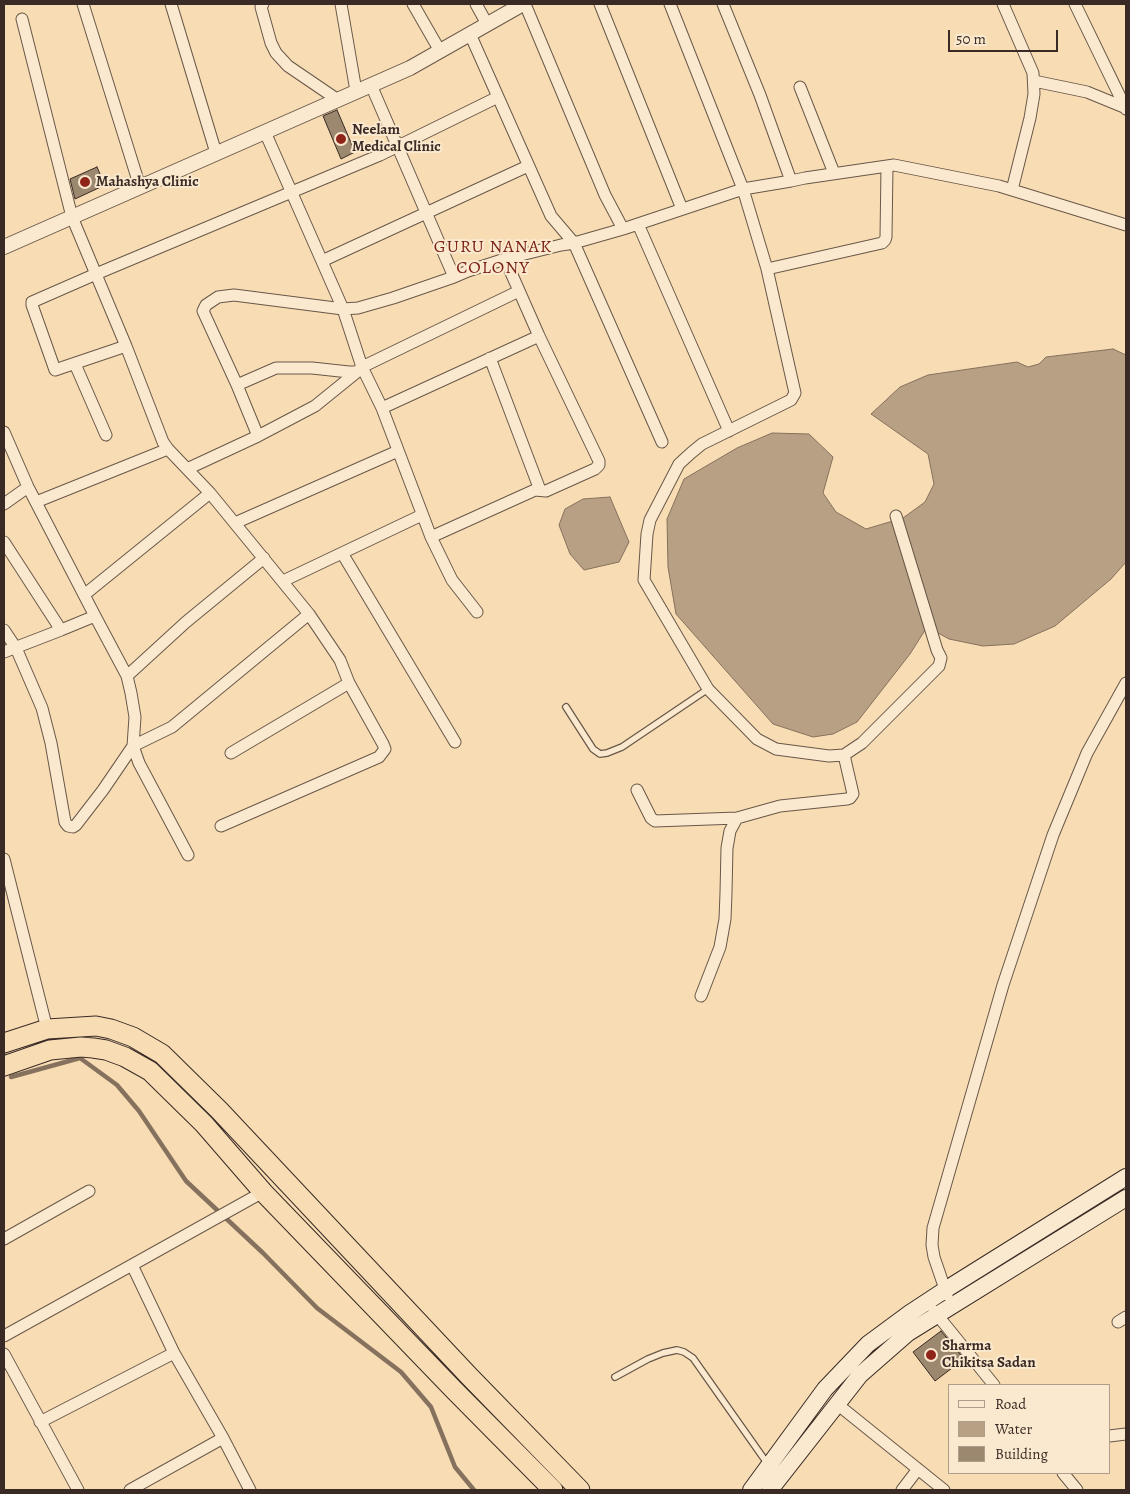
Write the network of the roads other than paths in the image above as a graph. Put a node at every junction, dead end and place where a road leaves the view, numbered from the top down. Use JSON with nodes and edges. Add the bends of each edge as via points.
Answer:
{"nodes":[{"id":1,"x":83,"y":4,"type":"edge"},
{"id":2,"x":171,"y":4,"type":"edge"},
{"id":3,"x":341,"y":4,"type":"edge"},
{"id":4,"x":413,"y":4,"type":"edge"},
{"id":5,"x":476,"y":4,"type":"edge"},
{"id":6,"x":524,"y":4,"type":"edge"},
{"id":7,"x":600,"y":4,"type":"edge"},
{"id":8,"x":670,"y":4,"type":"edge"},
{"id":9,"x":722,"y":4,"type":"edge"},
{"id":10,"x":1003,"y":4,"type":"edge"},
{"id":11,"x":1075,"y":4,"type":"edge"},
{"id":12,"x":260,"y":5,"type":"edge"},
{"id":13,"x":22,"y":18,"type":"dead end"},
{"id":14,"x":487,"y":24,"type":"junction"},
{"id":15,"x":470,"y":34,"type":"junction"},
{"id":16,"x":440,"y":51,"type":"junction"},
{"id":17,"x":1034,"y":81,"type":"junction"},
{"id":18,"x":371,"y":85,"type":"junction"},
{"id":19,"x":800,"y":87,"type":"dead end"},
{"id":20,"x":356,"y":92,"type":"junction"},
{"id":21,"x":498,"y":97,"type":"junction"},
{"id":22,"x":338,"y":100,"type":"junction"},
{"id":23,"x":1126,"y":109,"type":"edge"},
{"id":24,"x":265,"y":132,"type":"junction"},
{"id":25,"x":398,"y":147,"type":"junction"},
{"id":26,"x":216,"y":153,"type":"junction"},
{"id":27,"x":528,"y":166,"type":"junction"},
{"id":28,"x":887,"y":166,"type":"junction"},
{"id":29,"x":834,"y":173,"type":"junction"},
{"id":30,"x":791,"y":181,"type":"junction"},
{"id":31,"x":140,"y":187,"type":"junction"},
{"id":32,"x":743,"y":189,"type":"junction"},
{"id":33,"x":1012,"y":190,"type":"junction"},
{"id":34,"x":292,"y":192,"type":"junction"},
{"id":35,"x":682,"y":209,"type":"junction"},
{"id":36,"x":427,"y":213,"type":"junction"},
{"id":37,"x":72,"y":217,"type":"junction"},
{"id":38,"x":638,"y":224,"type":"junction"},
{"id":39,"x":1126,"y":225,"type":"edge"},
{"id":40,"x":623,"y":229,"type":"junction"},
{"id":41,"x":574,"y":243,"type":"junction"},
{"id":42,"x":4,"y":247,"type":"edge"},
{"id":43,"x":505,"y":259,"type":"junction"},
{"id":44,"x":322,"y":261,"type":"junction"},
{"id":45,"x":767,"y":268,"type":"junction"},
{"id":46,"x":96,"y":274,"type":"junction"},
{"id":47,"x":454,"y":277,"type":"junction"},
{"id":48,"x":519,"y":292,"type":"junction"},
{"id":49,"x":343,"y":309,"type":"junction"},
{"id":50,"x":539,"y":336,"type":"junction"},
{"id":51,"x":126,"y":346,"type":"junction"},
{"id":52,"x":490,"y":358,"type":"junction"},
{"id":53,"x":74,"y":364,"type":"junction"},
{"id":54,"x":360,"y":369,"type":"junction"},
{"id":55,"x":237,"y":385,"type":"junction"},
{"id":56,"x":382,"y":408,"type":"junction"},
{"id":57,"x":729,"y":431,"type":"junction"},
{"id":58,"x":4,"y":432,"type":"edge"},
{"id":59,"x":106,"y":435,"type":"dead end"},
{"id":60,"x":258,"y":436,"type":"junction"},
{"id":61,"x":662,"y":442,"type":"dead end"},
{"id":62,"x":168,"y":449,"type":"junction"},
{"id":63,"x":398,"y":451,"type":"junction"},
{"id":64,"x":187,"y":469,"type":"junction"},
{"id":65,"x":28,"y":486,"type":"junction"},
{"id":66,"x":540,"y":490,"type":"junction"},
{"id":67,"x":210,"y":493,"type":"junction"},
{"id":68,"x":36,"y":502,"type":"junction"},
{"id":69,"x":4,"y":504,"type":"edge"},
{"id":70,"x":422,"y":515,"type":"junction"},
{"id":71,"x":896,"y":516,"type":"dead end"},
{"id":72,"x":235,"y":523,"type":"junction"},
{"id":73,"x":430,"y":537,"type":"junction"},
{"id":74,"x":4,"y":542,"type":"edge"},
{"id":75,"x":342,"y":553,"type":"junction"},
{"id":76,"x":264,"y":558,"type":"junction"},
{"id":77,"x":283,"y":581,"type":"junction"},
{"id":78,"x":84,"y":595,"type":"junction"},
{"id":79,"x":478,"y":612,"type":"dead end"},
{"id":80,"x":309,"y":614,"type":"junction"},
{"id":81,"x":95,"y":616,"type":"junction"},
{"id":82,"x":4,"y":630,"type":"edge"},
{"id":83,"x":61,"y":630,"type":"junction"},
{"id":84,"x":16,"y":648,"type":"junction"},
{"id":85,"x":4,"y":652,"type":"edge"},
{"id":86,"x":127,"y":676,"type":"junction"},
{"id":87,"x":350,"y":683,"type":"junction"},
{"id":88,"x":1126,"y":686,"type":"edge"},
{"id":89,"x":708,"y":689,"type":"junction"},
{"id":90,"x":566,"y":707,"type":"dead end"},
{"id":91,"x":455,"y":742,"type":"dead end"},
{"id":92,"x":133,"y":746,"type":"junction"},
{"id":93,"x":231,"y":753,"type":"dead end"},
{"id":94,"x":844,"y":755,"type":"junction"},
{"id":95,"x":637,"y":790,"type":"dead end"},
{"id":96,"x":737,"y":818,"type":"junction"},
{"id":97,"x":221,"y":826,"type":"dead end"},
{"id":98,"x":188,"y":855,"type":"dead end"},
{"id":99,"x":4,"y":859,"type":"edge"},
{"id":100,"x":701,"y":996,"type":"dead end"},
{"id":101,"x":47,"y":1030,"type":"junction"},
{"id":102,"x":4,"y":1044,"type":"edge"},
{"id":103,"x":4,"y":1066,"type":"edge"},
{"id":104,"x":1126,"y":1177,"type":"edge"},
{"id":105,"x":90,"y":1191,"type":"dead end"},
{"id":106,"x":263,"y":1192,"type":"junction"},
{"id":107,"x":1126,"y":1198,"type":"edge"},
{"id":108,"x":4,"y":1239,"type":"edge"},
{"id":109,"x":132,"y":1265,"type":"junction"},
{"id":110,"x":945,"y":1290,"type":"junction"},
{"id":111,"x":926,"y":1302,"type":"junction"},
{"id":112,"x":953,"y":1305,"type":"junction"},
{"id":113,"x":938,"y":1315,"type":"junction"},
{"id":114,"x":4,"y":1336,"type":"edge"},
{"id":115,"x":174,"y":1353,"type":"junction"},
{"id":116,"x":4,"y":1354,"type":"edge"},
{"id":117,"x":7,"y":1368,"type":"edge"},
{"id":118,"x":615,"y":1377,"type":"dead end"},
{"id":119,"x":993,"y":1384,"type":"edge"},
{"id":120,"x":837,"y":1404,"type":"junction"},
{"id":121,"x":40,"y":1422,"type":"junction"},
{"id":122,"x":1126,"y":1434,"type":"edge"},
{"id":123,"x":1110,"y":1436,"type":"edge"},
{"id":124,"x":223,"y":1438,"type":"junction"},
{"id":125,"x":769,"y":1466,"type":"junction"},
{"id":126,"x":918,"y":1469,"type":"junction"},
{"id":127,"x":1064,"y":1474,"type":"edge"},
{"id":128,"x":774,"y":1485,"type":"edge"},
{"id":129,"x":78,"y":1490,"type":"edge"},
{"id":130,"x":130,"y":1490,"type":"edge"},
{"id":131,"x":250,"y":1490,"type":"edge"},
{"id":132,"x":553,"y":1490,"type":"edge"},
{"id":133,"x":580,"y":1490,"type":"edge"},
{"id":134,"x":751,"y":1490,"type":"edge"},
{"id":135,"x":902,"y":1490,"type":"edge"},
{"id":136,"x":944,"y":1490,"type":"edge"},
{"id":137,"x":1077,"y":1490,"type":"edge"}],
"edges":[{"from":1,"to":31,"type":"street"},
{"from":2,"to":26,"type":"street"},
{"from":3,"to":20,"type":"street"},
{"from":4,"to":16,"type":"street"},
{"from":5,"to":14,"type":"street"},
{"from":6,"to":14,"type":"street"},
{"from":6,"to":40,"type":"street","via":[[605,195]]},
{"from":7,"to":35,"type":"street"},
{"from":8,"to":32,"type":"street"},
{"from":9,"to":30,"type":"street"},
{"from":10,"to":17,"type":"street","via":[[1034,73]]},
{"from":11,"to":23,"type":"street"},
{"from":12,"to":22,"type":"street","via":[[271,43],[280,58]]},
{"from":13,"to":37,"type":"street"},
{"from":14,"to":15,"type":"street"},
{"from":15,"to":16,"type":"street"},
{"from":15,"to":21,"type":"street"},
{"from":16,"to":18,"type":"street"},
{"from":17,"to":23,"type":"street","via":[[1088,92]]},
{"from":17,"to":33,"type":"street","via":[[1030,118]]},
{"from":18,"to":20,"type":"street"},
{"from":18,"to":25,"type":"street"},
{"from":19,"to":29,"type":"street"},
{"from":20,"to":22,"type":"street"},
{"from":21,"to":25,"type":"street"},
{"from":21,"to":27,"type":"street"},
{"from":22,"to":24,"type":"street"},
{"from":24,"to":26,"type":"street"},
{"from":24,"to":34,"type":"street"},
{"from":25,"to":34,"type":"street"},
{"from":25,"to":36,"type":"street"},
{"from":26,"to":31,"type":"street"},
{"from":27,"to":36,"type":"street"},
{"from":27,"to":41,"type":"street","via":[[551,216]]},
{"from":28,"to":29,"type":"street"},
{"from":28,"to":33,"type":"street","via":[[894,164]]},
{"from":28,"to":45,"type":"street","via":[[886,237],[882,243]]},
{"from":29,"to":30,"type":"street"},
{"from":30,"to":32,"type":"street"},
{"from":31,"to":37,"type":"street"},
{"from":32,"to":35,"type":"street"},
{"from":32,"to":45,"type":"street"},
{"from":33,"to":39,"type":"street"},
{"from":34,"to":44,"type":"street"},
{"from":34,"to":46,"type":"street"},
{"from":35,"to":38,"type":"street"},
{"from":36,"to":44,"type":"street"},
{"from":36,"to":47,"type":"street"},
{"from":37,"to":42,"type":"street"},
{"from":37,"to":46,"type":"street"},
{"from":38,"to":40,"type":"street"},
{"from":38,"to":57,"type":"street"},
{"from":40,"to":41,"type":"street"},
{"from":41,"to":43,"type":"street"},
{"from":41,"to":61,"type":"street"},
{"from":43,"to":47,"type":"street"},
{"from":43,"to":48,"type":"street"},
{"from":44,"to":49,"type":"street"},
{"from":45,"to":57,"type":"street","via":[[795,393],[791,400]]},
{"from":46,"to":51,"type":"street"},
{"from":46,"to":53,"type":"street","via":[[32,303],[55,370]]},
{"from":47,"to":49,"type":"street","via":[[393,298]]},
{"from":48,"to":50,"type":"street"},
{"from":48,"to":54,"type":"street"},
{"from":49,"to":54,"type":"street"},
{"from":49,"to":55,"type":"street","via":[[234,295],[218,297],[206,305],[203,311]]},
{"from":50,"to":52,"type":"street"},
{"from":50,"to":66,"type":"street","via":[[599,460],[596,469],[546,491]]},
{"from":51,"to":53,"type":"street"},
{"from":51,"to":62,"type":"street"},
{"from":52,"to":56,"type":"street"},
{"from":52,"to":66,"type":"street"},
{"from":53,"to":59,"type":"street"},
{"from":54,"to":55,"type":"street","via":[[349,372],[276,368]]},
{"from":54,"to":56,"type":"street"},
{"from":54,"to":60,"type":"street","via":[[315,406]]},
{"from":55,"to":60,"type":"street"},
{"from":56,"to":63,"type":"street"},
{"from":57,"to":89,"type":"street","via":[[702,444],[679,464],[650,520],[647,534],[644,580]]},
{"from":58,"to":65,"type":"street"},
{"from":60,"to":64,"type":"street"},
{"from":62,"to":64,"type":"street"},
{"from":62,"to":68,"type":"street"},
{"from":63,"to":70,"type":"street"},
{"from":63,"to":72,"type":"street"},
{"from":64,"to":67,"type":"street"},
{"from":65,"to":68,"type":"street"},
{"from":65,"to":69,"type":"street"},
{"from":66,"to":73,"type":"street"},
{"from":67,"to":72,"type":"street"},
{"from":67,"to":78,"type":"street"},
{"from":68,"to":78,"type":"street"},
{"from":70,"to":73,"type":"street"},
{"from":70,"to":75,"type":"street"},
{"from":71,"to":94,"type":"street","via":[[941,658],[939,666],[862,743]]},
{"from":72,"to":76,"type":"street"},
{"from":73,"to":79,"type":"street","via":[[452,580]]},
{"from":74,"to":83,"type":"street"},
{"from":75,"to":77,"type":"street"},
{"from":75,"to":91,"type":"street"},
{"from":76,"to":77,"type":"street"},
{"from":76,"to":86,"type":"street"},
{"from":77,"to":80,"type":"street"},
{"from":78,"to":81,"type":"street"},
{"from":80,"to":87,"type":"street","via":[[340,660]]},
{"from":80,"to":92,"type":"street","via":[[172,727]]},
{"from":81,"to":83,"type":"street"},
{"from":81,"to":86,"type":"street"},
{"from":82,"to":84,"type":"street"},
{"from":83,"to":84,"type":"street"},
{"from":84,"to":85,"type":"street"},
{"from":84,"to":92,"type":"street","via":[[42,708],[66,825],[76,825]]},
{"from":86,"to":92,"type":"street","via":[[135,717]]},
{"from":87,"to":93,"type":"street"},
{"from":87,"to":97,"type":"street","via":[[384,744],[383,753]]},
{"from":88,"to":110,"type":"street","via":[[1083,762],[1053,835],[1003,985],[933,1228],[934,1257]]},
{"from":89,"to":90,"type":"lane","via":[[614,752],[600,754],[593,750]]},
{"from":89,"to":94,"type":"street","via":[[765,744],[776,749]]},
{"from":92,"to":98,"type":"street"},
{"from":94,"to":96,"type":"street","via":[[853,794],[850,798],[780,806]]},
{"from":95,"to":96,"type":"street","via":[[653,821]]},
{"from":96,"to":100,"type":"street","via":[[730,831],[727,848],[720,947]]},
{"from":99,"to":101,"type":"street"},
{"from":101,"to":102,"type":"highway"},
{"from":101,"to":133,"type":"highway","via":[[96,1026],[134,1038],[162,1054]]},
{"from":103,"to":106,"type":"highway","via":[[50,1050],[80,1047],[106,1050],[125,1057],[150,1071],[170,1090]]},
{"from":104,"to":110,"type":"main road"},
{"from":105,"to":108,"type":"street"},
{"from":106,"to":109,"type":"street"},
{"from":106,"to":132,"type":"highway"},
{"from":107,"to":112,"type":"main road"},
{"from":109,"to":114,"type":"street"},
{"from":109,"to":115,"type":"street"},
{"from":110,"to":111,"type":"main road"},
{"from":110,"to":112,"type":"street"},
{"from":111,"to":113,"type":"street"},
{"from":111,"to":125,"type":"main road","via":[[862,1350],[825,1389]]},
{"from":112,"to":113,"type":"main road"},
{"from":113,"to":119,"type":"street"},
{"from":113,"to":120,"type":"main road","via":[[908,1333],[860,1375]]},
{"from":115,"to":121,"type":"street"},
{"from":115,"to":124,"type":"street"},
{"from":116,"to":117,"type":"street"},
{"from":117,"to":121,"type":"street"},
{"from":118,"to":125,"type":"lane","via":[[663,1353],[684,1352],[697,1363]]},
{"from":120,"to":126,"type":"street"},
{"from":120,"to":128,"type":"main road"},
{"from":121,"to":129,"type":"street"},
{"from":122,"to":123,"type":"street"},
{"from":124,"to":130,"type":"street"},
{"from":124,"to":131,"type":"street"},
{"from":125,"to":128,"type":"lane"},
{"from":125,"to":134,"type":"main road"},
{"from":126,"to":135,"type":"street"},
{"from":126,"to":136,"type":"street"},
{"from":127,"to":137,"type":"street"}]}
